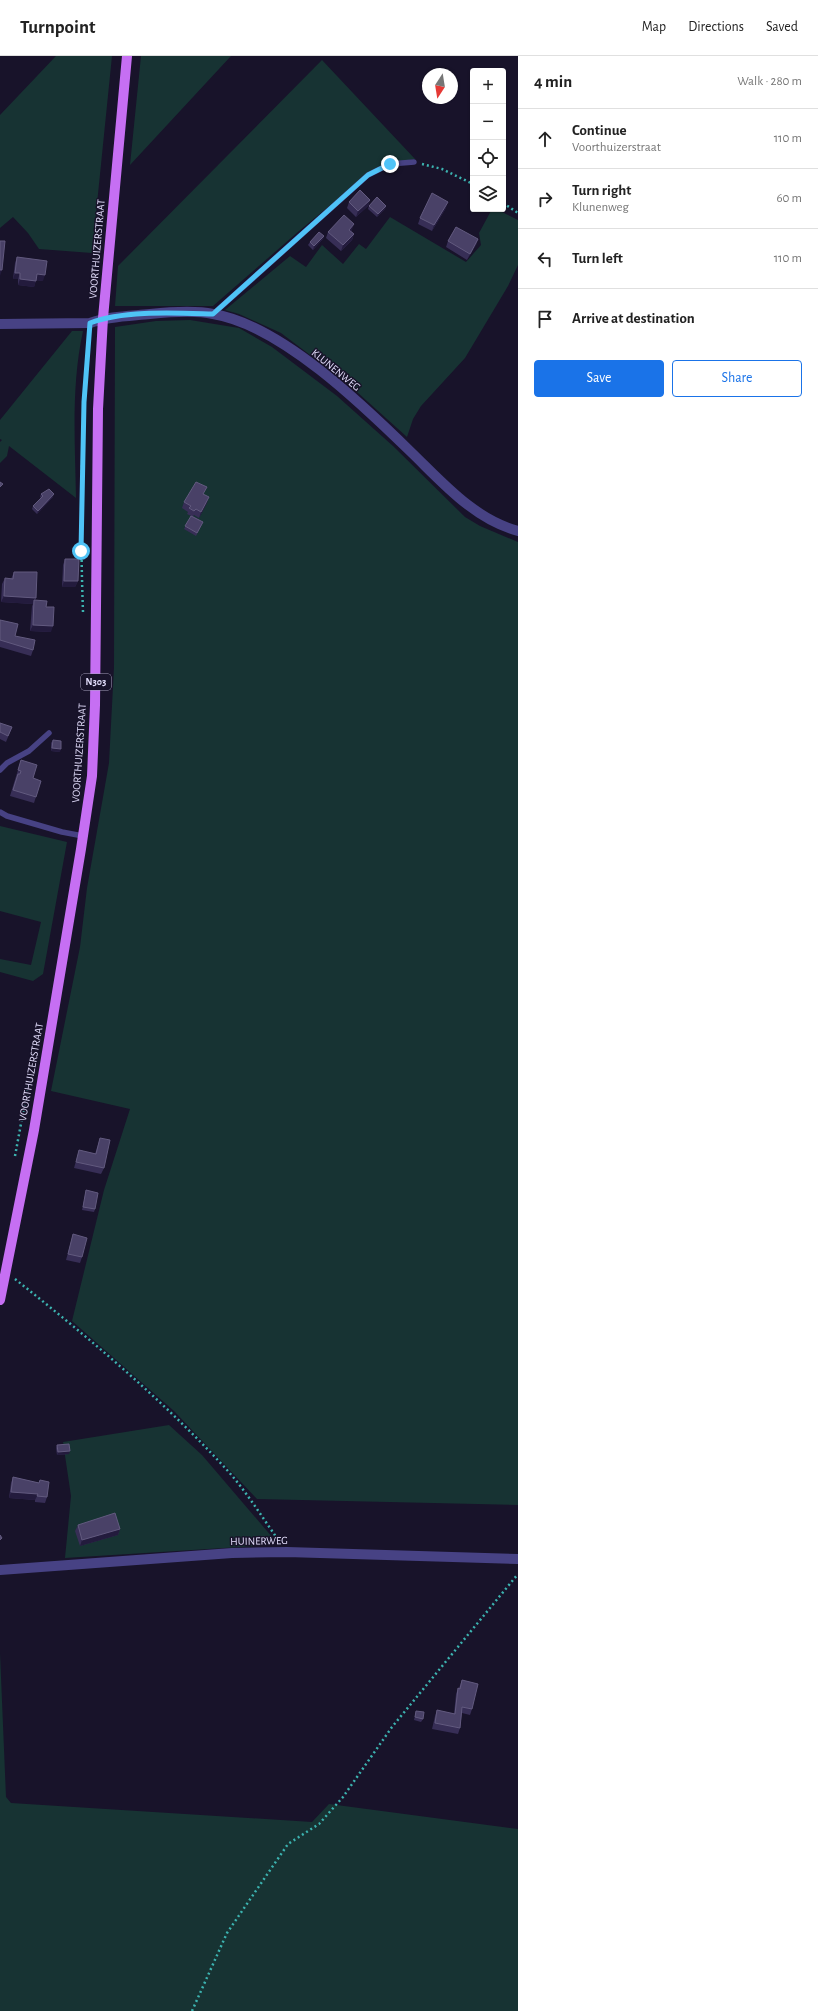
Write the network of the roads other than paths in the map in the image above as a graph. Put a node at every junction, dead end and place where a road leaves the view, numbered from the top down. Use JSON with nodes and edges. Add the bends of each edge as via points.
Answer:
{"nodes":[{"id":1,"x":127,"y":56,"type":"edge"},
{"id":2,"x":414,"y":162,"type":"road end"},
{"id":3,"x":213,"y":314,"type":"junction"},
{"id":4,"x":103,"y":318,"type":"junction"},
{"id":5,"x":0,"y":324,"type":"edge"},
{"id":6,"x":518,"y":531,"type":"edge"},
{"id":7,"x":49,"y":733,"type":"dead end"},
{"id":8,"x":0,"y":770,"type":"edge"},
{"id":9,"x":0,"y":812,"type":"edge"},
{"id":10,"x":83,"y":836,"type":"junction"},
{"id":11,"x":0,"y":1300,"type":"edge"},
{"id":12,"x":518,"y":1559,"type":"edge"},
{"id":13,"x":0,"y":1570,"type":"edge"}],
"edges":[{"from":1,"to":4,"type":"main road","name":"VOORTHUIZERSTRAAT","number":"N303"},
{"from":2,"to":3,"type":"lane","via":[[390,164],[368,175]]},
{"from":3,"to":4,"type":"street","name":"KLUNENWEG","via":[[164,313]]},
{"from":3,"to":6,"type":"street","name":"KLUNENWEG","via":[[247,323],[277,338],[322,372],[385,426],[468,506]]},
{"from":4,"to":5,"type":"street","name":"KLUNENWEG","via":[[90,323]]},
{"from":4,"to":10,"type":"main road","name":"VOORTHUIZERSTRAAT","number":"N303","via":[[98,409],[95,704],[92,776]]},
{"from":7,"to":8,"type":"lane","via":[[29,751],[11,760]]},
{"from":9,"to":10,"type":"lane"},
{"from":10,"to":11,"type":"main road","name":"VOORTHUIZERSTRAAT","number":"N303","via":[[34,1130]]},
{"from":12,"to":13,"type":"street","name":"HUINERWEG","via":[[287,1552],[232,1553]]}]}
